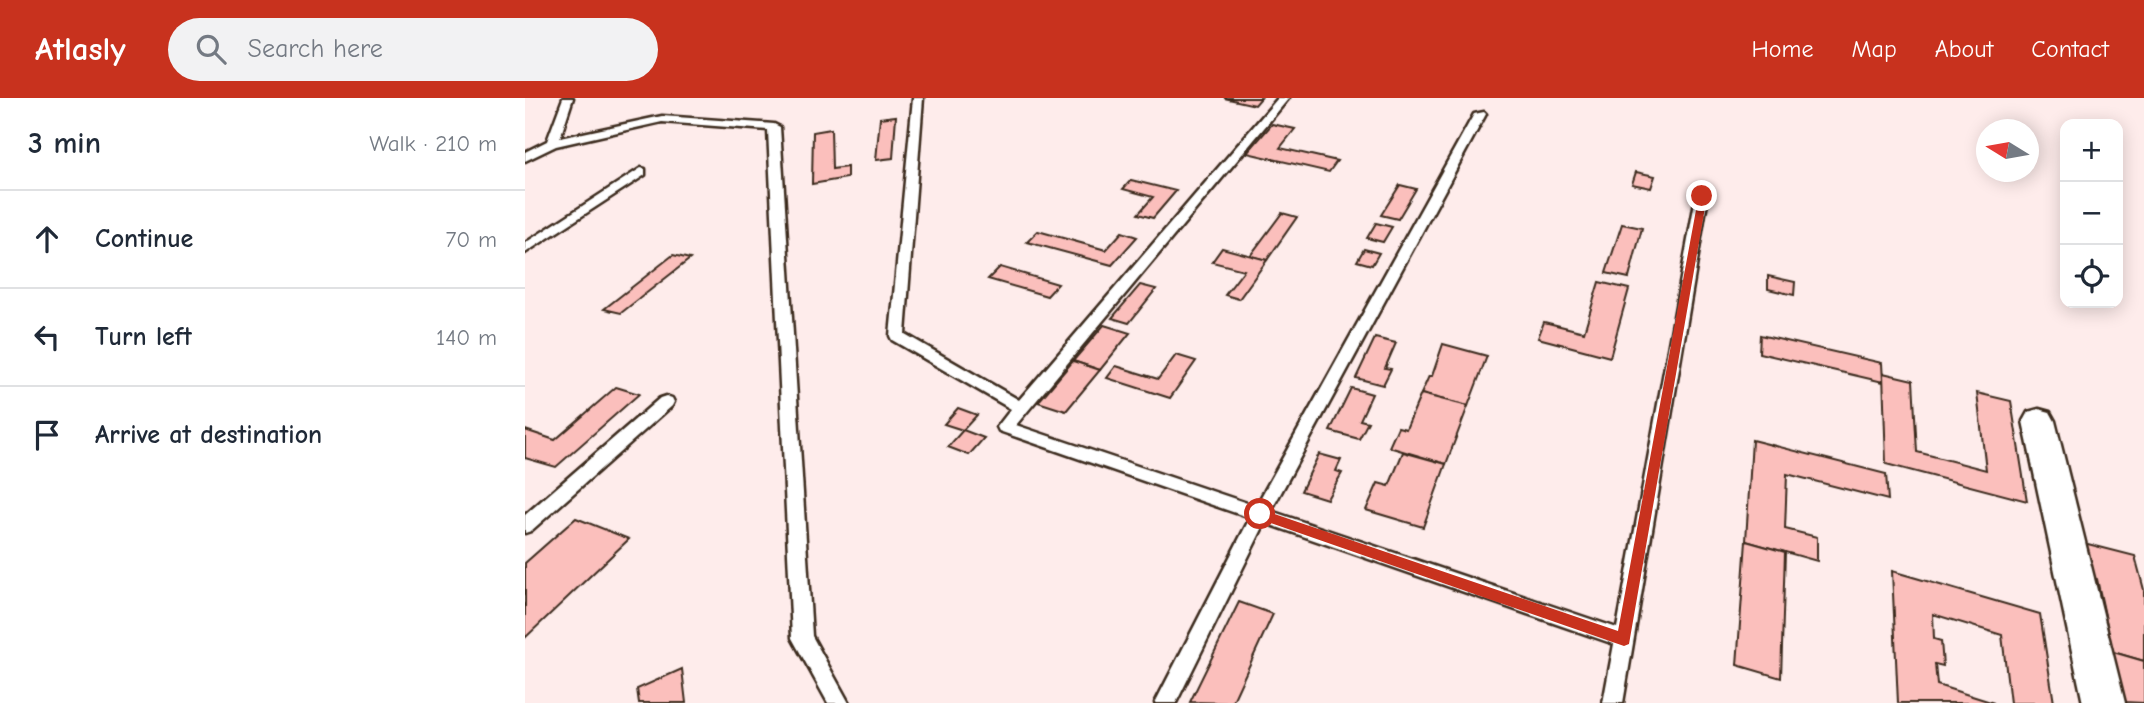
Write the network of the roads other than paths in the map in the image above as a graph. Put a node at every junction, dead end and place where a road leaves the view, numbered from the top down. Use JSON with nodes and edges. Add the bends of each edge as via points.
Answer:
{"nodes":[{"id":1,"x":568,"y":98,"type":"edge"},
{"id":2,"x":918,"y":98,"type":"edge"},
{"id":3,"x":1284,"y":98,"type":"edge"},
{"id":4,"x":1480,"y":114,"type":"dead end"},
{"id":5,"x":552,"y":143,"type":"junction"},
{"id":6,"x":525,"y":157,"type":"edge"},
{"id":7,"x":641,"y":172,"type":"dead end"},
{"id":8,"x":1702,"y":196,"type":"dead end"},
{"id":9,"x":525,"y":249,"type":"edge"},
{"id":10,"x":666,"y":402,"type":"dead end"},
{"id":11,"x":1021,"y":408,"type":"junction"},
{"id":12,"x":2039,"y":421,"type":"dead end"},
{"id":13,"x":1260,"y":514,"type":"junction"},
{"id":14,"x":525,"y":526,"type":"edge"},
{"id":15,"x":1624,"y":639,"type":"junction"},
{"id":16,"x":839,"y":703,"type":"edge"},
{"id":17,"x":1165,"y":703,"type":"edge"},
{"id":18,"x":1613,"y":703,"type":"edge"},
{"id":19,"x":2104,"y":703,"type":"edge"}],
"edges":[{"from":1,"to":5,"type":"lane"},
{"from":2,"to":11,"type":"lane","via":[[897,336]]},
{"from":3,"to":11,"type":"lane"},
{"from":4,"to":13,"type":"lane"},
{"from":5,"to":6,"type":"lane"},
{"from":5,"to":16,"type":"lane","via":[[662,118],[774,127],[802,638]]},
{"from":7,"to":9,"type":"lane"},
{"from":8,"to":15,"type":"lane"},
{"from":10,"to":14,"type":"lane"},
{"from":11,"to":13,"type":"lane","via":[[1005,427]]},
{"from":12,"to":19,"type":"street"},
{"from":13,"to":15,"type":"lane"},
{"from":13,"to":17,"type":"lane"},
{"from":15,"to":18,"type":"lane"}]}
